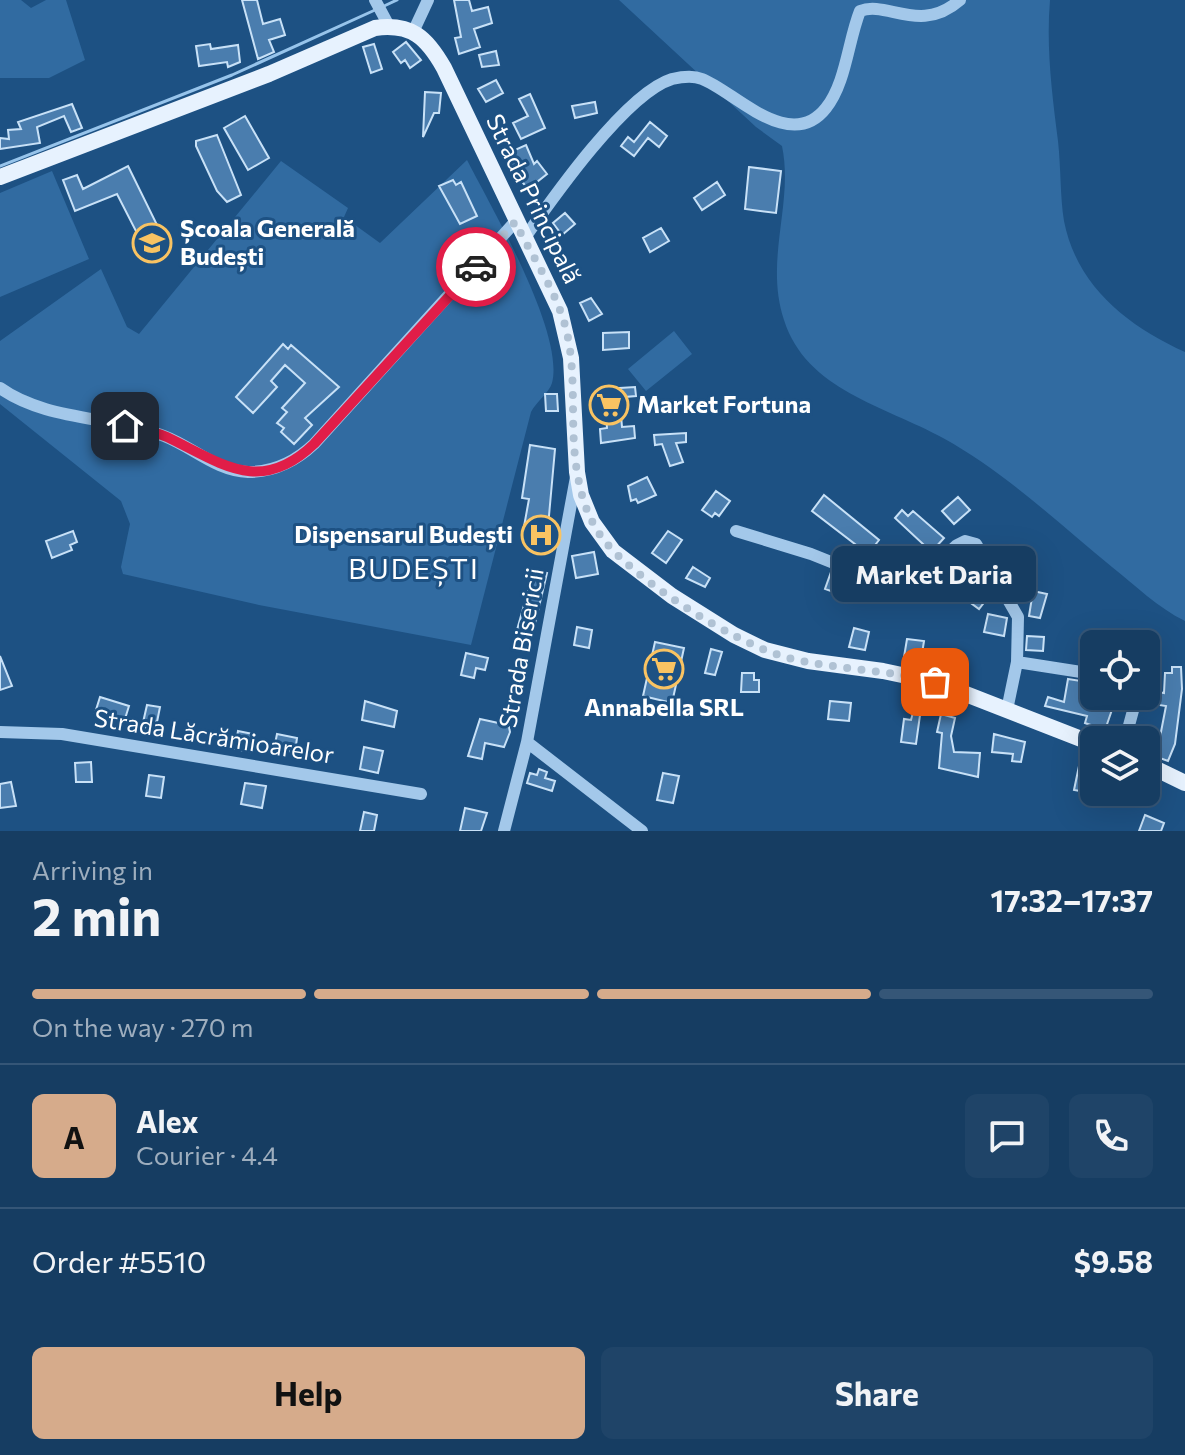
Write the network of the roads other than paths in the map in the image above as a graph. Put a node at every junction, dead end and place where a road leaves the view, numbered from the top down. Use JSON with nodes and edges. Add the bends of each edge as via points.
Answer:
{"nodes":[{"id":1,"x":428,"y":0,"type":"edge"},
{"id":2,"x":960,"y":0,"type":"edge"},
{"id":3,"x":382,"y":12,"type":"edge"},
{"id":4,"x":414,"y":30,"type":"junction"},
{"id":5,"x":0,"y":177,"type":"edge"},
{"id":6,"x":515,"y":222,"type":"junction"},
{"id":7,"x":524,"y":239,"type":"junction"},
{"id":8,"x":0,"y":388,"type":"edge"},
{"id":9,"x":577,"y":472,"type":"junction"},
{"id":10,"x":736,"y":531,"type":"dead end"},
{"id":11,"x":1017,"y":662,"type":"junction"},
{"id":12,"x":1080,"y":672,"type":"edge"},
{"id":13,"x":1007,"y":710,"type":"junction"},
{"id":14,"x":0,"y":732,"type":"edge"},
{"id":15,"x":1080,"y":739,"type":"edge"},
{"id":16,"x":527,"y":742,"type":"junction"},
{"id":17,"x":1160,"y":771,"type":"edge"},
{"id":18,"x":1185,"y":783,"type":"edge"},
{"id":19,"x":421,"y":794,"type":"dead end"},
{"id":20,"x":504,"y":831,"type":"edge"},
{"id":21,"x":642,"y":831,"type":"edge"}],
"edges":[{"from":1,"to":4,"type":"street"},
{"from":2,"to":7,"type":"street","via":[[950,9],[925,16],[873,5],[860,11],[827,108],[801,123],[788,124],[751,110],[704,79],[663,83],[630,109]]},
{"from":3,"to":4,"type":"main road"},
{"from":3,"to":5,"type":"main road","via":[[375,28],[269,74]]},
{"from":4,"to":6,"type":"main road","name":"Strada Principală","via":[[444,68]]},
{"from":6,"to":7,"type":"main road","name":"Strada Principală"},
{"from":6,"to":8,"type":"street","via":[[314,444],[277,467],[238,471],[161,434],[33,404]]},
{"from":7,"to":9,"type":"main road","name":"Strada Principală","via":[[554,297],[568,339]]},
{"from":9,"to":13,"type":"main road","name":"Strada Principală","via":[[586,509],[613,551],[734,635],[790,658],[935,682]]},
{"from":9,"to":16,"type":"street","name":"Strada Bisericii"},
{"from":10,"to":11,"type":"street","via":[[906,592],[957,545],[976,544],[1018,617]]},
{"from":11,"to":12,"type":"street"},
{"from":11,"to":13,"type":"street"},
{"from":13,"to":15,"type":"main road","name":"Strada Principală"},
{"from":14,"to":19,"type":"street","name":"Strada Lăcrămioarelor","via":[[62,734]]},
{"from":16,"to":20,"type":"street","name":"Strada Bisericii"},
{"from":16,"to":21,"type":"street"},
{"from":17,"to":18,"type":"main road"}]}
